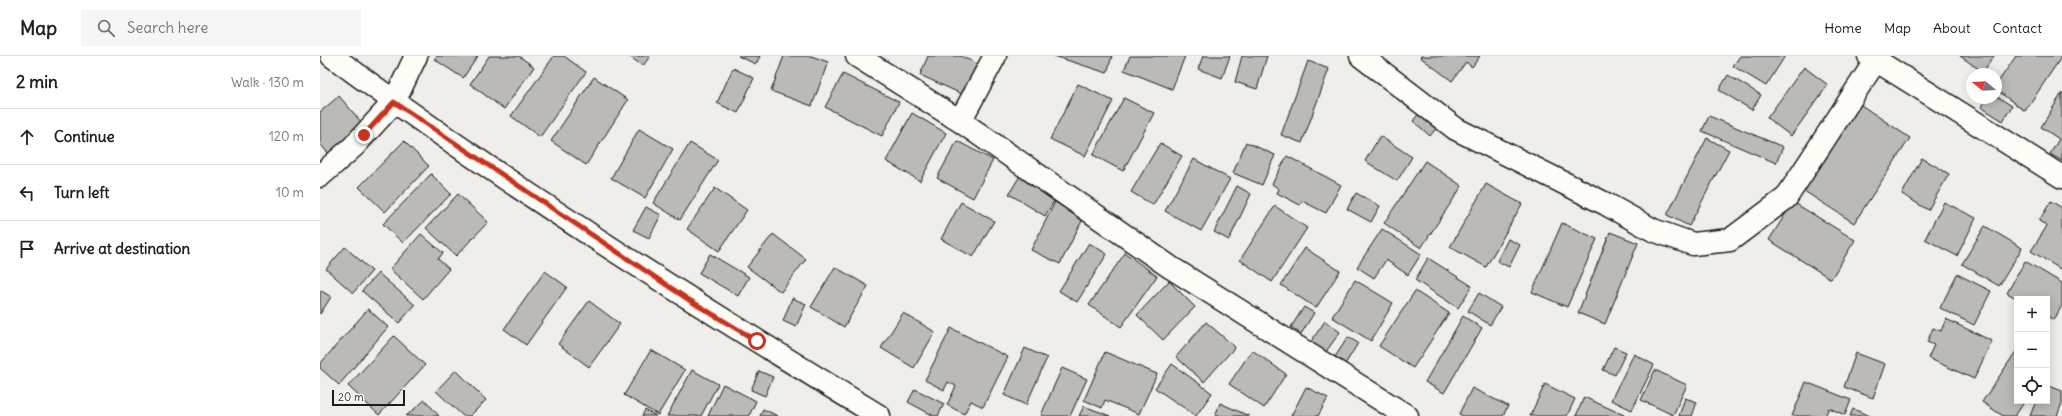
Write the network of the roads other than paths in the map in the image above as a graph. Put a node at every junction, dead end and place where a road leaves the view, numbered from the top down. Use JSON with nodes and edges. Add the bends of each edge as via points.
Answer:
{"nodes":[{"id":1,"x":332,"y":56,"type":"edge"},
{"id":2,"x":416,"y":56,"type":"edge"},
{"id":3,"x":857,"y":56,"type":"edge"},
{"id":4,"x":995,"y":56,"type":"edge"},
{"id":5,"x":1361,"y":56,"type":"edge"},
{"id":6,"x":1872,"y":58,"type":"edge"},
{"id":7,"x":394,"y":102,"type":"junction"},
{"id":8,"x":960,"y":121,"type":"junction"},
{"id":9,"x":320,"y":176,"type":"edge"},
{"id":10,"x":2062,"y":177,"type":"edge"},
{"id":11,"x":1397,"y":414,"type":"edge"},
{"id":12,"x":879,"y":416,"type":"edge"}],
"edges":[{"from":1,"to":7,"type":"street"},
{"from":2,"to":7,"type":"street"},
{"from":3,"to":8,"type":"street"},
{"from":4,"to":8,"type":"street"},
{"from":5,"to":6,"type":"street","via":[[1456,129],[1653,230],[1693,244],[1730,240],[1786,198]]},
{"from":6,"to":10,"type":"street"},
{"from":7,"to":9,"type":"street","via":[[354,146]]},
{"from":7,"to":12,"type":"street","via":[[689,300]]},
{"from":8,"to":11,"type":"street","via":[[1170,267]]}]}
